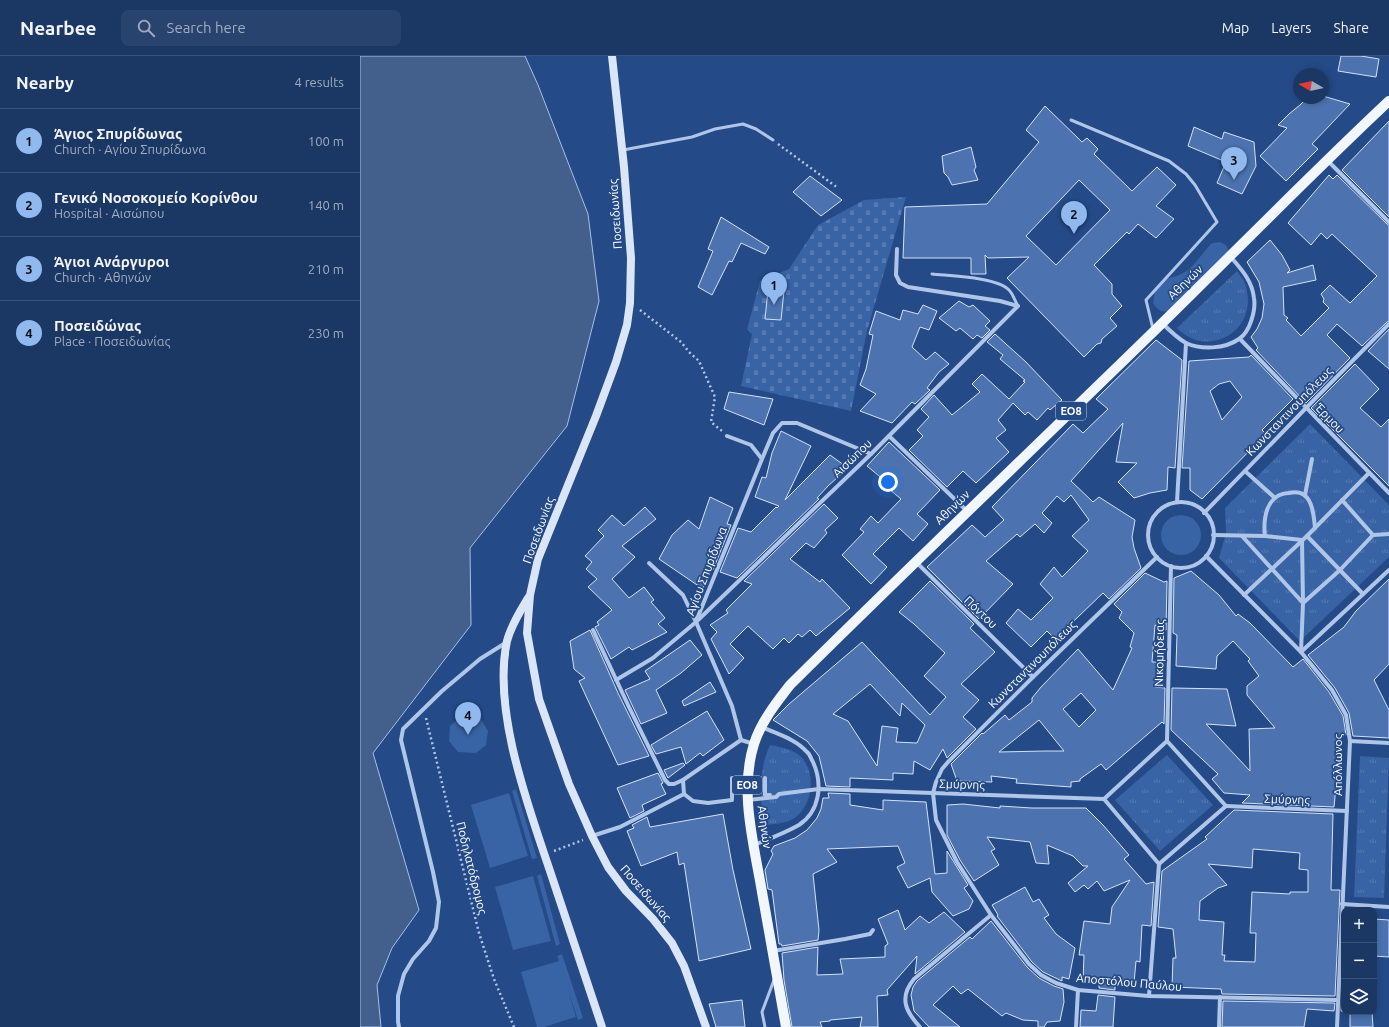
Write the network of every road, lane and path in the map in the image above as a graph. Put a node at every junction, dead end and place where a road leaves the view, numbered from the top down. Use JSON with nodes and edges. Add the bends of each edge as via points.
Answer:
{"nodes":[{"id":1,"x":612,"y":56,"type":"edge"},
{"id":2,"x":1389,"y":101,"type":"edge"},
{"id":3,"x":1071,"y":120,"type":"dead end"},
{"id":4,"x":773,"y":140,"type":"joint"},
{"id":5,"x":623,"y":150,"type":"junction"},
{"id":6,"x":1327,"y":160,"type":"junction"},
{"id":7,"x":838,"y":188,"type":"dead end"},
{"id":8,"x":1389,"y":222,"type":"edge"},
{"id":9,"x":897,"y":249,"type":"dead end"},
{"id":10,"x":1230,"y":256,"type":"junction"},
{"id":11,"x":932,"y":274,"type":"dead end"},
{"id":12,"x":630,"y":303,"type":"junction"},
{"id":13,"x":1018,"y":306,"type":"junction"},
{"id":14,"x":1162,"y":323,"type":"junction"},
{"id":15,"x":1389,"y":324,"type":"edge"},
{"id":16,"x":1154,"y":331,"type":"junction"},
{"id":17,"x":1240,"y":339,"type":"junction"},
{"id":18,"x":1186,"y":343,"type":"junction"},
{"id":19,"x":1306,"y":408,"type":"junction"},
{"id":20,"x":727,"y":436,"type":"joint"},
{"id":21,"x":889,"y":436,"type":"junction"},
{"id":22,"x":871,"y":454,"type":"junction"},
{"id":23,"x":762,"y":459,"type":"junction"},
{"id":24,"x":1312,"y":459,"type":"dead end"},
{"id":25,"x":1244,"y":471,"type":"junction"},
{"id":26,"x":1369,"y":473,"type":"junction"},
{"id":27,"x":1389,"y":493,"type":"edge"},
{"id":28,"x":1305,"y":495,"type":"junction"},
{"id":29,"x":1275,"y":498,"type":"junction"},
{"id":30,"x":1342,"y":500,"type":"junction"},
{"id":31,"x":1177,"y":502,"type":"junction"},
{"id":32,"x":967,"y":511,"type":"junction"},
{"id":33,"x":1204,"y":512,"type":"junction"},
{"id":34,"x":1315,"y":528,"type":"junction"},
{"id":35,"x":1389,"y":534,"type":"edge"},
{"id":36,"x":1213,"y":535,"type":"junction"},
{"id":37,"x":1374,"y":535,"type":"junction"},
{"id":38,"x":1242,"y":536,"type":"junction"},
{"id":39,"x":1265,"y":536,"type":"junction"},
{"id":40,"x":1307,"y":536,"type":"junction"},
{"id":41,"x":1302,"y":540,"type":"junction"},
{"id":42,"x":1206,"y":556,"type":"junction"},
{"id":43,"x":1156,"y":557,"type":"junction"},
{"id":44,"x":915,"y":561,"type":"junction"},
{"id":45,"x":649,"y":563,"type":"dead end"},
{"id":46,"x":1171,"y":566,"type":"junction"},
{"id":47,"x":1272,"y":568,"type":"junction"},
{"id":48,"x":1340,"y":570,"type":"junction"},
{"id":49,"x":1389,"y":570,"type":"edge"},
{"id":50,"x":1362,"y":594,"type":"junction"},
{"id":51,"x":530,"y":595,"type":"junction"},
{"id":52,"x":1244,"y":595,"type":"junction"},
{"id":53,"x":1303,"y":603,"type":"junction"},
{"id":54,"x":696,"y":622,"type":"junction"},
{"id":55,"x":593,"y":630,"type":"dead end"},
{"id":56,"x":507,"y":642,"type":"junction"},
{"id":57,"x":1301,"y":652,"type":"junction"},
{"id":58,"x":1033,"y":676,"type":"junction"},
{"id":59,"x":616,"y":680,"type":"junction"},
{"id":60,"x":424,"y":710,"type":"junction"},
{"id":61,"x":761,"y":726,"type":"junction"},
{"id":62,"x":741,"y":740,"type":"junction"},
{"id":63,"x":1167,"y":741,"type":"junction"},
{"id":64,"x":1350,"y":741,"type":"junction"},
{"id":65,"x":1389,"y":743,"type":"edge"},
{"id":66,"x":754,"y":744,"type":"junction"},
{"id":67,"x":732,"y":778,"type":"dead end"},
{"id":68,"x":765,"y":778,"type":"dead end"},
{"id":69,"x":683,"y":780,"type":"junction"},
{"id":70,"x":819,"y":789,"type":"junction"},
{"id":71,"x":933,"y":793,"type":"junction"},
{"id":72,"x":684,"y":794,"type":"junction"},
{"id":73,"x":779,"y":794,"type":"junction"},
{"id":74,"x":1104,"y":799,"type":"junction"},
{"id":75,"x":748,"y":800,"type":"junction"},
{"id":76,"x":1226,"y":806,"type":"junction"},
{"id":77,"x":1347,"y":811,"type":"junction"},
{"id":78,"x":592,"y":836,"type":"junction"},
{"id":79,"x":754,"y":845,"type":"junction"},
{"id":80,"x":545,"y":855,"type":"junction"},
{"id":81,"x":1159,"y":864,"type":"junction"},
{"id":82,"x":1342,"y":904,"type":"junction"},
{"id":83,"x":1389,"y":907,"type":"edge"},
{"id":84,"x":991,"y":915,"type":"junction"},
{"id":85,"x":873,"y":930,"type":"dead end"},
{"id":86,"x":772,"y":951,"type":"junction"},
{"id":87,"x":776,"y":974,"type":"junction"},
{"id":88,"x":1078,"y":990,"type":"junction"},
{"id":89,"x":1149,"y":996,"type":"junction"},
{"id":90,"x":1220,"y":998,"type":"junction"},
{"id":91,"x":1337,"y":1000,"type":"junction"},
{"id":92,"x":399,"y":1027,"type":"edge"},
{"id":93,"x":514,"y":1027,"type":"edge"},
{"id":94,"x":602,"y":1027,"type":"edge"},
{"id":95,"x":706,"y":1027,"type":"edge"},
{"id":96,"x":765,"y":1027,"type":"edge"},
{"id":97,"x":786,"y":1027,"type":"edge"},
{"id":98,"x":920,"y":1027,"type":"edge"},
{"id":99,"x":1076,"y":1027,"type":"edge"},
{"id":100,"x":1219,"y":1027,"type":"edge"},
{"id":101,"x":1337,"y":1027,"type":"edge"}],
"edges":[{"from":1,"to":5,"type":"street","name":"Ποσειδωνίας"},
{"from":2,"to":6,"type":"main road","name":"Αθηνών","number":"ΕΟ8"},
{"from":3,"to":16,"type":"lane","via":[[1169,161],[1195,185],[1217,222],[1146,300]]},
{"from":4,"to":5,"type":"lane","via":[[756,128],[744,124]]},
{"from":4,"to":7,"type":"path"},
{"from":5,"to":12,"type":"street","name":"Ποσειδωνίας","via":[[630,258]]},
{"from":6,"to":8,"type":"street"},
{"from":6,"to":10,"type":"main road","name":"Αθηνών","number":"ΕΟ8"},
{"from":9,"to":13,"type":"street","via":[[896,275],[900,283],[908,287]]},
{"from":10,"to":14,"type":"main road","name":"Αθηνών","number":"ΕΟ8"},
{"from":10,"to":17,"type":"street","via":[[1246,274],[1254,298],[1254,314],[1248,329]]},
{"from":11,"to":13,"type":"lane","via":[[1000,283],[1009,290]]},
{"from":12,"to":20,"type":"path","via":[[681,342],[698,361],[715,398],[711,422]]},
{"from":12,"to":51,"type":"street","name":"Ποσειδωνίας","via":[[627,325],[616,362],[538,559]]},
{"from":13,"to":21,"type":"street","name":"Αισώπου"},
{"from":14,"to":16,"type":"main road","name":"Αθηνών","number":"ΕΟ8"},
{"from":14,"to":18,"type":"street"},
{"from":15,"to":19,"type":"street","name":"Κωνσταντινουπόλεως"},
{"from":16,"to":32,"type":"main road","name":"Αθηνών","number":"ΕΟ8"},
{"from":17,"to":18,"type":"street","via":[[1215,347]]},
{"from":17,"to":19,"type":"street","name":"Έρμου"},
{"from":18,"to":31,"type":"street"},
{"from":19,"to":25,"type":"street","name":"Κωνσταντινουπόλεως"},
{"from":19,"to":26,"type":"street","name":"Έρμου"},
{"from":20,"to":23,"type":"street","via":[[751,445]]},
{"from":21,"to":22,"type":"street","name":"Αισώπου"},
{"from":21,"to":32,"type":"street"},
{"from":22,"to":23,"type":"street","name":"Αγίου Σπυρίδωνα","via":[[797,423],[782,423],[773,433]]},
{"from":22,"to":54,"type":"street","name":"Αισώπου"},
{"from":23,"to":54,"type":"street","name":"Αγίου Σπυρίδωνα"},
{"from":24,"to":28,"type":"street"},
{"from":25,"to":29,"type":"street"},
{"from":25,"to":33,"type":"street","name":"Κωνσταντινουπόλεως"},
{"from":26,"to":27,"type":"street","name":"Έρμου"},
{"from":26,"to":30,"type":"street"},
{"from":28,"to":29,"type":"street","via":[[1295,492]]},
{"from":28,"to":34,"type":"street","via":[[1310,503]]},
{"from":29,"to":39,"type":"street","via":[[1265,513]]},
{"from":30,"to":34,"type":"street"},
{"from":30,"to":37,"type":"street"},
{"from":31,"to":33,"type":"street","via":[[1187,502]]},
{"from":31,"to":43,"type":"street","via":[[1159,510],[1150,523],[1148,538]]},
{"from":32,"to":44,"type":"main road","name":"Αθηνών","number":"ΕΟ8"},
{"from":33,"to":36,"type":"street","via":[[1213,527]]},
{"from":34,"to":40,"type":"street"},
{"from":35,"to":37,"type":"street"},
{"from":36,"to":38,"type":"street"},
{"from":36,"to":42,"type":"street","via":[[1211,548]]},
{"from":37,"to":48,"type":"street"},
{"from":38,"to":39,"type":"street"},
{"from":38,"to":47,"type":"street"},
{"from":39,"to":41,"type":"street"},
{"from":40,"to":41,"type":"street"},
{"from":40,"to":48,"type":"street"},
{"from":41,"to":47,"type":"street"},
{"from":41,"to":53,"type":"street"},
{"from":42,"to":46,"type":"street","via":[[1190,566]]},
{"from":42,"to":52,"type":"street","name":"Απόλλωνος"},
{"from":43,"to":46,"type":"street"},
{"from":43,"to":58,"type":"street","name":"Κωνσταντινουπόλεως"},
{"from":44,"to":58,"type":"street","name":"Πόντου"},
{"from":44,"to":61,"type":"main road","name":"Αθηνών","number":"ΕΟ8","via":[[790,685]]},
{"from":45,"to":54,"type":"street","via":[[683,595]]},
{"from":46,"to":63,"type":"street","name":"Νικομήδειας"},
{"from":47,"to":52,"type":"street"},
{"from":47,"to":53,"type":"street"},
{"from":48,"to":50,"type":"street"},
{"from":48,"to":53,"type":"street"},
{"from":49,"to":50,"type":"street"},
{"from":50,"to":57,"type":"street"},
{"from":51,"to":56,"type":"street","via":[[512,627]]},
{"from":51,"to":78,"type":"street","name":"Ποσειδωνίας","via":[[527,634],[539,700],[569,784]]},
{"from":52,"to":57,"type":"street","name":"Απόλλωνος"},
{"from":53,"to":57,"type":"street"},
{"from":54,"to":59,"type":"street","name":"Αισώπου","via":[[653,658]]},
{"from":54,"to":62,"type":"street","name":"Αγίου Σπυρίδωνα","via":[[732,706]]},
{"from":55,"to":59,"type":"street"},
{"from":56,"to":60,"type":"street","via":[[480,659]]},
{"from":56,"to":80,"type":"street","via":[[504,693],[510,735],[527,802]]},
{"from":57,"to":64,"type":"street","name":"Απόλλωνος","via":[[1332,690],[1346,715]]},
{"from":58,"to":71,"type":"street","name":"Κωνσταντινουπόλεως","via":[[942,769]]},
{"from":59,"to":69,"type":"street","via":[[665,780],[669,784],[674,784]]},
{"from":60,"to":92,"type":"street","via":[[403,729],[401,740],[439,902],[436,928],[404,974],[398,996]]},
{"from":60,"to":93,"type":"path","name":"Ποδηλατόδρομος","via":[[479,933],[494,980]]},
{"from":61,"to":66,"type":"main road","name":"Αθηνών","number":"ΕΟ8"},
{"from":61,"to":70,"type":"street","via":[[793,741],[808,752],[817,770]]},
{"from":62,"to":66,"type":"street"},
{"from":62,"to":69,"type":"street"},
{"from":63,"to":74,"type":"street"},
{"from":63,"to":76,"type":"street"},
{"from":64,"to":65,"type":"street"},
{"from":64,"to":77,"type":"street","name":"Απόλλωνος"},
{"from":66,"to":75,"type":"main road","name":"Αθηνών","number":"ΕΟ8","via":[[749,767]]},
{"from":67,"to":72,"type":"street","via":[[732,800],[708,803],[693,801]]},
{"from":68,"to":73,"type":"street","via":[[765,796]]},
{"from":69,"to":72,"type":"street"},
{"from":70,"to":71,"type":"street","name":"Σμύρνης"},
{"from":70,"to":73,"type":"street","name":"Σμύρνης"},
{"from":70,"to":79,"type":"street","via":[[813,811],[800,824]]},
{"from":71,"to":74,"type":"street","name":"Σμύρνης"},
{"from":71,"to":84,"type":"street","name":"Αποστόλου Παύλου","via":[[936,820],[943,836]]},
{"from":72,"to":78,"type":"street","via":[[620,827]]},
{"from":73,"to":75,"type":"street","name":"Σμύρνης","via":[[776,797]]},
{"from":74,"to":81,"type":"street"},
{"from":75,"to":79,"type":"main road","name":"Αθηνών","number":"ΕΟ8"},
{"from":76,"to":77,"type":"street","name":"Σμύρνης"},
{"from":76,"to":81,"type":"street"},
{"from":77,"to":82,"type":"street","name":"Απόλλωνος"},
{"from":78,"to":80,"type":"path"},
{"from":78,"to":95,"type":"street","name":"Ποσειδωνίας","via":[[608,867],[672,943],[684,966]]},
{"from":79,"to":86,"type":"main road","name":"Αθηνών","number":"ΕΟ8"},
{"from":80,"to":94,"type":"street"},
{"from":81,"to":89,"type":"street"},
{"from":82,"to":83,"type":"street"},
{"from":82,"to":91,"type":"street","name":"Απόλλωνος"},
{"from":84,"to":88,"type":"street","name":"Αποστόλου Παύλου","via":[[1029,964],[1056,983]]},
{"from":84,"to":98,"type":"street","via":[[907,987],[905,1000],[909,1016]]},
{"from":85,"to":86,"type":"street","via":[[870,934]]},
{"from":86,"to":87,"type":"main road","name":"Αθηνών","number":"ΕΟ8"},
{"from":87,"to":96,"type":"lane","via":[[762,1012]]},
{"from":87,"to":97,"type":"main road","name":"Αθηνών","number":"ΕΟ8"},
{"from":88,"to":89,"type":"street","name":"Αποστόλου Παύλου"},
{"from":88,"to":99,"type":"street"},
{"from":89,"to":90,"type":"street","name":"Αποστόλου Παύλου"},
{"from":90,"to":91,"type":"street","name":"Αποστόλου Παύλου"},
{"from":90,"to":100,"type":"street"},
{"from":91,"to":101,"type":"street","name":"Απόλλωνος"}]}
